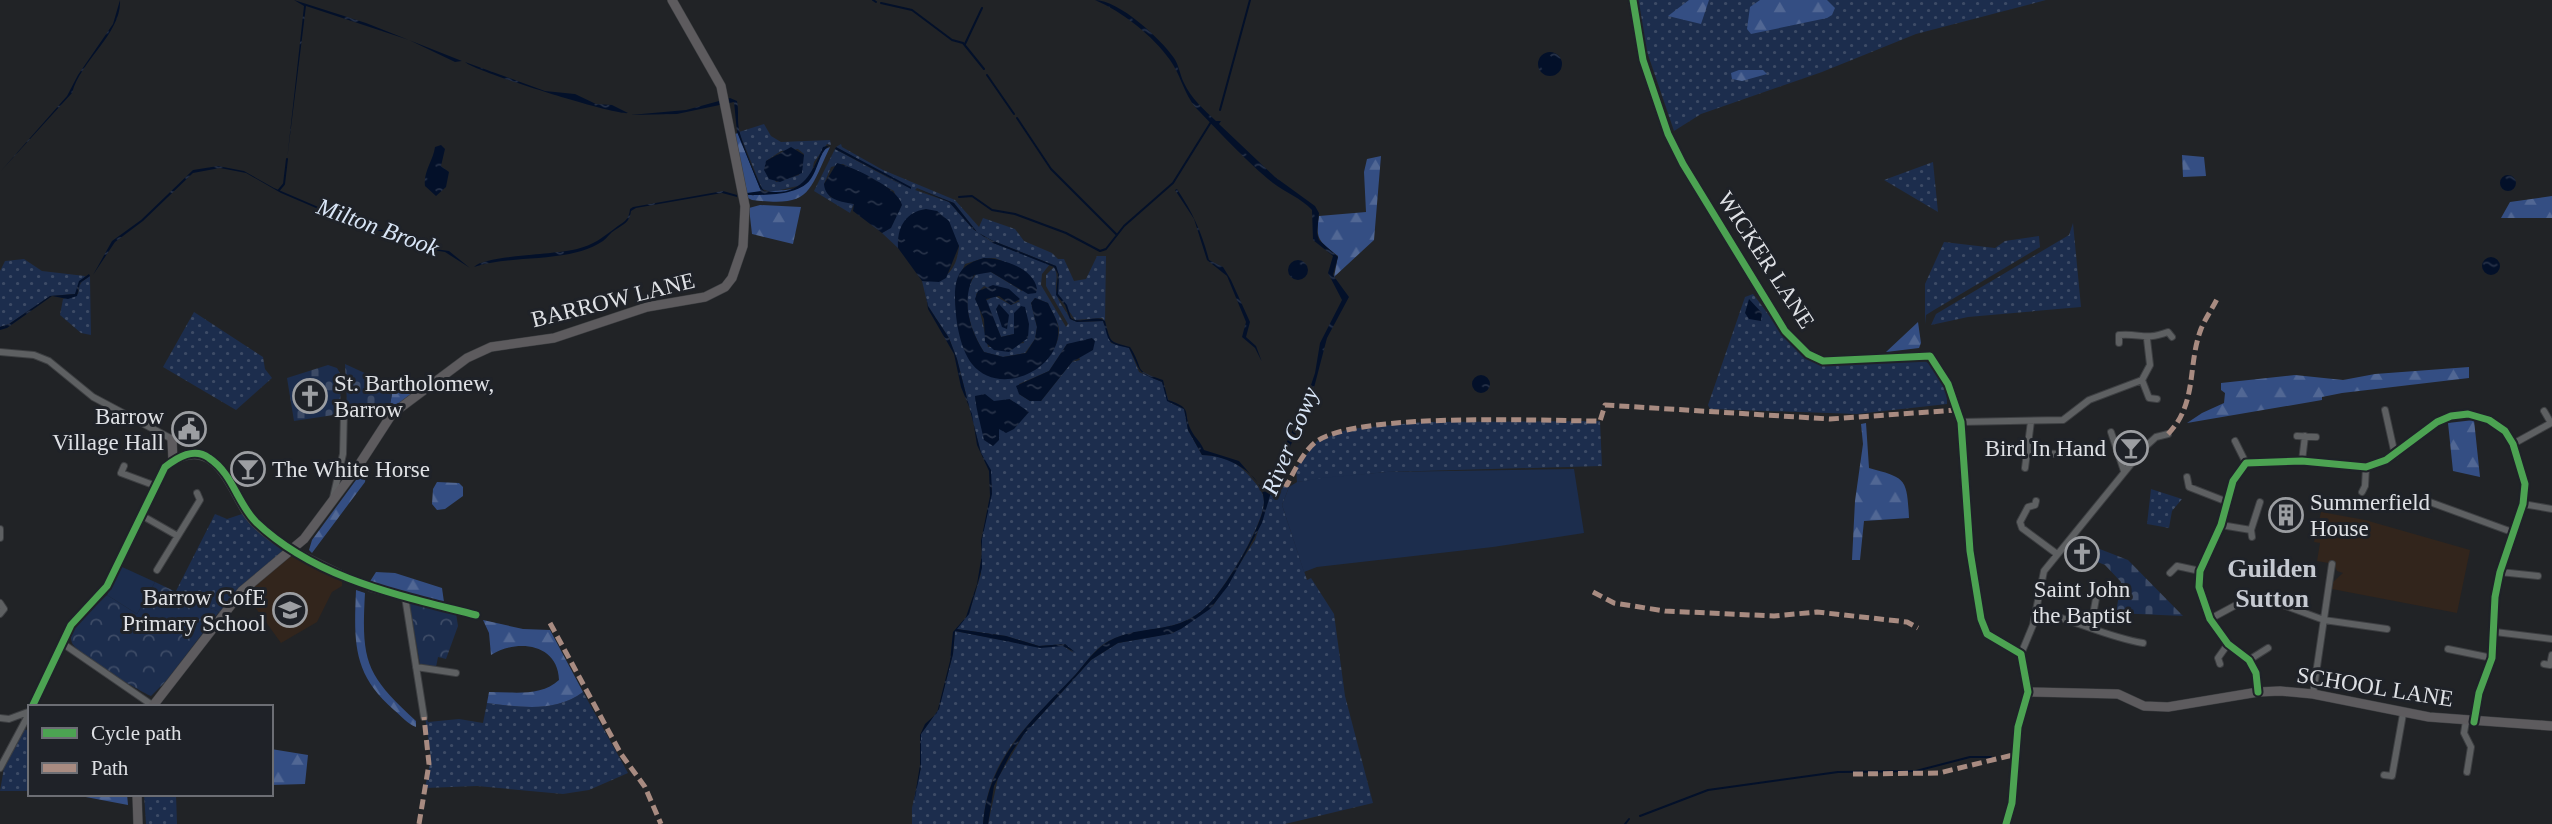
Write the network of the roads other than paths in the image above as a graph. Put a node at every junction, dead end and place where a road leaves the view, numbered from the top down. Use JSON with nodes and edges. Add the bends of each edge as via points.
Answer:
{"nodes":[{"id":1,"x":672,"y":0,"type":"edge"},
{"id":2,"x":1633,"y":0,"type":"edge"},
{"id":3,"x":2168,"y":324,"type":"dead end"},
{"id":4,"x":2117,"y":337,"type":"dead end"},
{"id":5,"x":2147,"y":339,"type":"junction"},
{"id":6,"x":0,"y":352,"type":"edge"},
{"id":7,"x":2142,"y":380,"type":"junction"},
{"id":8,"x":2150,"y":400,"type":"dead end"},
{"id":9,"x":2385,"y":410,"type":"dead end"},
{"id":10,"x":2544,"y":411,"type":"dead end"},
{"id":11,"x":392,"y":414,"type":"junction"},
{"id":12,"x":2031,"y":421,"type":"junction"},
{"id":13,"x":1961,"y":422,"type":"junction"},
{"id":14,"x":2551,"y":425,"type":"edge"},
{"id":15,"x":2110,"y":432,"type":"dead end"},
{"id":16,"x":2168,"y":434,"type":"dead end"},
{"id":17,"x":2297,"y":436,"type":"dead end"},
{"id":18,"x":2305,"y":436,"type":"junction"},
{"id":19,"x":2316,"y":437,"type":"dead end"},
{"id":20,"x":172,"y":439,"type":"junction"},
{"id":21,"x":2236,"y":442,"type":"dead end"},
{"id":22,"x":2514,"y":444,"type":"junction"},
{"id":23,"x":2028,"y":453,"type":"junction"},
{"id":24,"x":195,"y":454,"type":"junction"},
{"id":25,"x":2060,"y":454,"type":"dead end"},
{"id":26,"x":2395,"y":455,"type":"junction"},
{"id":27,"x":173,"y":461,"type":"junction"},
{"id":28,"x":2302,"y":461,"type":"junction"},
{"id":29,"x":2246,"y":463,"type":"junction"},
{"id":30,"x":124,"y":466,"type":"dead end"},
{"id":31,"x":2366,"y":467,"type":"junction"},
{"id":32,"x":2025,"y":468,"type":"dead end"},
{"id":33,"x":2124,"y":471,"type":"junction"},
{"id":34,"x":2187,"y":477,"type":"dead end"},
{"id":35,"x":156,"y":486,"type":"junction"},
{"id":36,"x":2365,"y":488,"type":"dead end"},
{"id":37,"x":197,"y":493,"type":"dead end"},
{"id":38,"x":333,"y":500,"type":"junction"},
{"id":39,"x":2036,"y":501,"type":"dead end"},
{"id":40,"x":2225,"y":501,"type":"junction"},
{"id":41,"x":2427,"y":501,"type":"dead end"},
{"id":42,"x":2260,"y":502,"type":"dead end"},
{"id":43,"x":2523,"y":503,"type":"junction"},
{"id":44,"x":2549,"y":511,"type":"edge"},
{"id":45,"x":141,"y":515,"type":"junction"},
{"id":46,"x":2221,"y":525,"type":"junction"},
{"id":47,"x":0,"y":529,"type":"edge"},
{"id":48,"x":2512,"y":532,"type":"junction"},
{"id":49,"x":0,"y":538,"type":"edge"},
{"id":50,"x":176,"y":539,"type":"junction"},
{"id":51,"x":182,"y":547,"type":"dead end"},
{"id":52,"x":293,"y":550,"type":"junction"},
{"id":53,"x":2057,"y":554,"type":"junction"},
{"id":54,"x":2332,"y":564,"type":"dead end"},
{"id":55,"x":157,"y":570,"type":"dead end"},
{"id":56,"x":2200,"y":571,"type":"junction"},
{"id":57,"x":2500,"y":572,"type":"junction"},
{"id":58,"x":2170,"y":573,"type":"dead end"},
{"id":59,"x":2534,"y":575,"type":"dead end"},
{"id":60,"x":2097,"y":593,"type":"dead end"},
{"id":61,"x":405,"y":597,"type":"junction"},
{"id":62,"x":0,"y":603,"type":"edge"},
{"id":63,"x":2036,"y":611,"type":"junction"},
{"id":64,"x":0,"y":614,"type":"edge"},
{"id":65,"x":476,"y":615,"type":"dead end"},
{"id":66,"x":2210,"y":618,"type":"junction"},
{"id":67,"x":2324,"y":620,"type":"junction"},
{"id":68,"x":2091,"y":626,"type":"junction"},
{"id":69,"x":2387,"y":629,"type":"dead end"},
{"id":70,"x":2495,"y":632,"type":"junction"},
{"id":71,"x":2552,"y":639,"type":"edge"},
{"id":72,"x":62,"y":643,"type":"junction"},
{"id":73,"x":2143,"y":643,"type":"dead end"},
{"id":74,"x":2228,"y":643,"type":"junction"},
{"id":75,"x":2448,"y":649,"type":"dead end"},
{"id":76,"x":2266,"y":652,"type":"dead end"},
{"id":77,"x":2021,"y":654,"type":"junction"},
{"id":78,"x":2552,"y":655,"type":"edge"},
{"id":79,"x":2492,"y":658,"type":"junction"},
{"id":80,"x":2216,"y":660,"type":"dead end"},
{"id":81,"x":2249,"y":660,"type":"junction"},
{"id":82,"x":2544,"y":664,"type":"dead end"},
{"id":83,"x":416,"y":667,"type":"junction"},
{"id":84,"x":456,"y":673,"type":"dead end"},
{"id":85,"x":2028,"y":692,"type":"junction"},
{"id":86,"x":2258,"y":692,"type":"junction"},
{"id":87,"x":2313,"y":694,"type":"junction"},
{"id":88,"x":33,"y":705,"type":"edge"},
{"id":89,"x":151,"y":705,"type":"edge"},
{"id":90,"x":153,"y":705,"type":"edge"},
{"id":91,"x":28,"y":712,"type":"edge"},
{"id":92,"x":2403,"y":714,"type":"junction"},
{"id":93,"x":28,"y":715,"type":"edge"},
{"id":94,"x":424,"y":717,"type":"dead end"},
{"id":95,"x":0,"y":718,"type":"edge"},
{"id":96,"x":2470,"y":721,"type":"junction"},
{"id":97,"x":2552,"y":726,"type":"edge"},
{"id":98,"x":0,"y":768,"type":"edge"},
{"id":99,"x":2467,"y":772,"type":"dead end"},
{"id":100,"x":2384,"y":775,"type":"dead end"},
{"id":101,"x":137,"y":796,"type":"edge"},
{"id":102,"x":138,"y":824,"type":"edge"},
{"id":103,"x":2006,"y":824,"type":"edge"}],
"edges":[{"from":1,"to":11,"type":"street","name":"BARROW LANE","via":[[719,81],[745,206],[739,261],[725,287],[705,297],[647,307],[554,338],[479,351]]},
{"from":2,"to":13,"type":"street","name":"WICKER LANE","via":[[1643,60],[1668,134],[1785,331],[1808,354],[1823,361],[1930,356],[1948,384]]},
{"from":3,"to":5,"type":"street","via":[[2170,334]]},
{"from":4,"to":5,"type":"street","via":[[2131,334]]},
{"from":5,"to":7,"type":"street","via":[[2150,365]]},
{"from":6,"to":20,"type":"street","via":[[49,361],[93,397]]},
{"from":7,"to":8,"type":"street"},
{"from":7,"to":12,"type":"street","via":[[2089,400],[2063,420]]},
{"from":9,"to":26,"type":"street"},
{"from":10,"to":14,"type":"street"},
{"from":11,"to":38,"type":"street","name":"BARROW LANE"},
{"from":11,"to":38,"type":"street","via":[[344,410],[343,454]]},
{"from":12,"to":13,"type":"street"},
{"from":12,"to":23,"type":"street"},
{"from":13,"to":77,"type":"street","name":"WICKER LANE","via":[[1970,551],[1981,619],[1987,634]]},
{"from":14,"to":22,"type":"street"},
{"from":15,"to":33,"type":"street"},
{"from":16,"to":33,"type":"street","via":[[2156,437]]},
{"from":17,"to":18,"type":"street"},
{"from":18,"to":19,"type":"street"},
{"from":18,"to":28,"type":"street"},
{"from":20,"to":24,"type":"street"},
{"from":20,"to":27,"type":"street"},
{"from":21,"to":29,"type":"street"},
{"from":22,"to":26,"type":"street","via":[[2489,420],[2468,414],[2437,422]]},
{"from":22,"to":43,"type":"street","via":[[2525,484]]},
{"from":23,"to":25,"type":"street"},
{"from":23,"to":32,"type":"street"},
{"from":24,"to":27,"type":"street"},
{"from":24,"to":52,"type":"street","via":[[208,457],[222,470],[247,513]]},
{"from":26,"to":31,"type":"street"},
{"from":27,"to":35,"type":"street"},
{"from":28,"to":29,"type":"street"},
{"from":28,"to":31,"type":"street"},
{"from":29,"to":40,"type":"street"},
{"from":30,"to":35,"type":"street","via":[[121,473]]},
{"from":31,"to":36,"type":"street"},
{"from":33,"to":53,"type":"street"},
{"from":34,"to":40,"type":"street","via":[[2189,487]]},
{"from":35,"to":45,"type":"street"},
{"from":37,"to":50,"type":"street","via":[[200,500]]},
{"from":38,"to":52,"type":"street","name":"BARROW LANE"},
{"from":39,"to":53,"type":"street","via":[[2025,505],[2022,528]]},
{"from":40,"to":46,"type":"street"},
{"from":41,"to":48,"type":"street"},
{"from":42,"to":46,"type":"street","via":[[2251,533]]},
{"from":43,"to":44,"type":"street"},
{"from":43,"to":48,"type":"street"},
{"from":45,"to":50,"type":"street"},
{"from":45,"to":72,"type":"street","via":[[107,586],[71,625]]},
{"from":46,"to":56,"type":"street"},
{"from":47,"to":49,"type":"street"},
{"from":48,"to":57,"type":"street"},
{"from":50,"to":51,"type":"street"},
{"from":50,"to":55,"type":"street"},
{"from":52,"to":61,"type":"street","via":[[370,588]]},
{"from":52,"to":90,"type":"street","name":"BARROW LANE","via":[[242,591]]},
{"from":53,"to":63,"type":"street","via":[[2044,571]]},
{"from":54,"to":67,"type":"street"},
{"from":56,"to":58,"type":"street","via":[[2177,564]]},
{"from":56,"to":66,"type":"street","via":[[2199,587]]},
{"from":57,"to":59,"type":"street"},
{"from":57,"to":70,"type":"street","via":[[2494,597]]},
{"from":60,"to":68,"type":"street"},
{"from":61,"to":65,"type":"street"},
{"from":61,"to":83,"type":"street"},
{"from":62,"to":64,"type":"street","via":[[4,609]]},
{"from":63,"to":68,"type":"street"},
{"from":63,"to":77,"type":"street"},
{"from":66,"to":67,"type":"street","via":[[2249,598]]},
{"from":66,"to":74,"type":"street"},
{"from":67,"to":69,"type":"street"},
{"from":67,"to":87,"type":"street"},
{"from":68,"to":73,"type":"street","via":[[2119,639]]},
{"from":70,"to":71,"type":"street"},
{"from":70,"to":79,"type":"street"},
{"from":72,"to":88,"type":"street"},
{"from":72,"to":89,"type":"street"},
{"from":74,"to":80,"type":"street"},
{"from":74,"to":81,"type":"street"},
{"from":75,"to":79,"type":"street"},
{"from":76,"to":81,"type":"street"},
{"from":77,"to":85,"type":"street"},
{"from":78,"to":82,"type":"street","via":[[2550,665]]},
{"from":79,"to":96,"type":"street"},
{"from":81,"to":86,"type":"street"},
{"from":83,"to":84,"type":"street"},
{"from":83,"to":94,"type":"street"},
{"from":85,"to":86,"type":"street","name":"SCHOOL LANE","via":[[2118,694],[2144,706],[2168,707]]},
{"from":85,"to":103,"type":"street","via":[[2018,727]]},
{"from":86,"to":87,"type":"street","name":"SCHOOL LANE"},
{"from":87,"to":92,"type":"street","name":"SCHOOL LANE"},
{"from":91,"to":95,"type":"street"},
{"from":92,"to":96,"type":"street","name":"SCHOOL LANE"},
{"from":92,"to":100,"type":"street","via":[[2392,776]]},
{"from":93,"to":98,"type":"street"},
{"from":96,"to":97,"type":"street","name":"SCHOOL LANE"},
{"from":96,"to":99,"type":"street","via":[[2464,733],[2471,747]]},
{"from":101,"to":102,"type":"street"}]}
